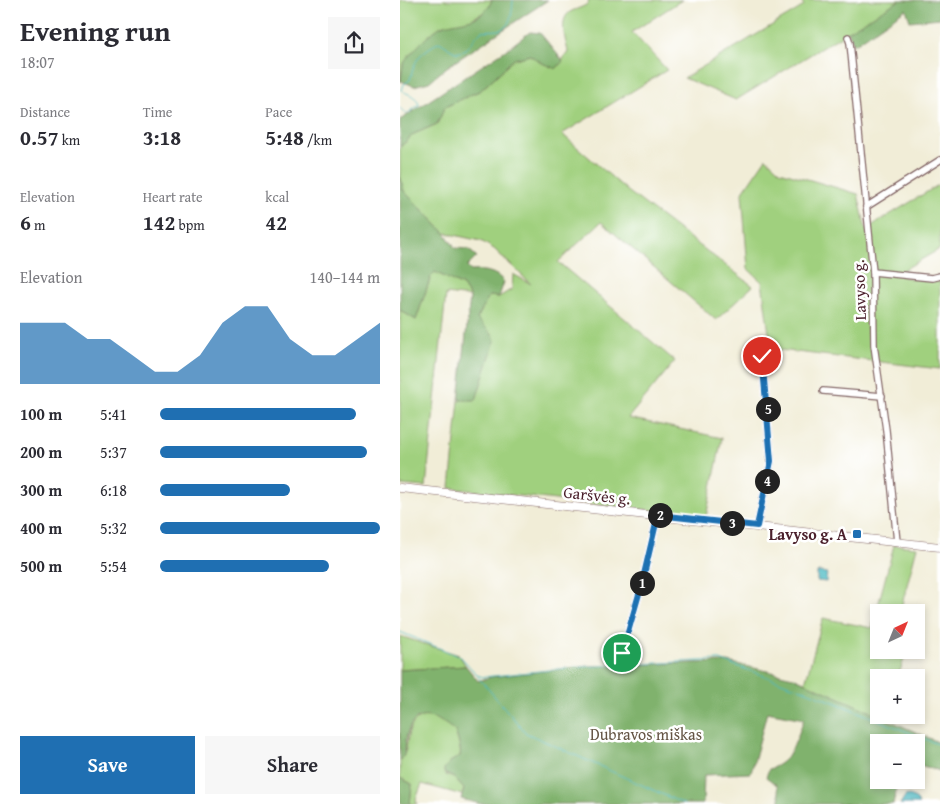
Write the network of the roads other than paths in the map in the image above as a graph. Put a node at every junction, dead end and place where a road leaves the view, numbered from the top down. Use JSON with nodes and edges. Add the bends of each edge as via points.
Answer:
{"nodes":[{"id":1,"x":848,"y":37,"type":"dead end"},
{"id":2,"x":940,"y":160,"type":"edge"},
{"id":3,"x":866,"y":207,"type":"junction"},
{"id":4,"x":873,"y":272,"type":"junction"},
{"id":5,"x":940,"y":276,"type":"edge"},
{"id":6,"x":762,"y":356,"type":"dead end"},
{"id":7,"x":823,"y":391,"type":"dead end"},
{"id":8,"x":882,"y":396,"type":"junction"},
{"id":9,"x":400,"y":488,"type":"edge"},
{"id":10,"x":658,"y":515,"type":"junction"},
{"id":11,"x":757,"y":526,"type":"junction"},
{"id":12,"x":897,"y":542,"type":"junction"},
{"id":13,"x":940,"y":546,"type":"edge"},
{"id":14,"x":622,"y":653,"type":"dead end"}],
"edges":[{"from":1,"to":3,"type":"street","name":"Lavyso g."},
{"from":2,"to":3,"type":"street"},
{"from":3,"to":4,"type":"street","name":"Lavyso g."},
{"from":4,"to":5,"type":"street"},
{"from":4,"to":8,"type":"street","name":"Lavyso g.","via":[[874,345]]},
{"from":6,"to":11,"type":"street","via":[[771,461]]},
{"from":7,"to":8,"type":"street"},
{"from":8,"to":12,"type":"street","name":"Lavyso g."},
{"from":9,"to":10,"type":"main road","name":"Garšvės g."},
{"from":10,"to":11,"type":"main road","name":"Garšvės g."},
{"from":10,"to":14,"type":"street"},
{"from":11,"to":12,"type":"main road","name":"Garšvės g."},
{"from":12,"to":13,"type":"main road","name":"Garšvės g."}]}
